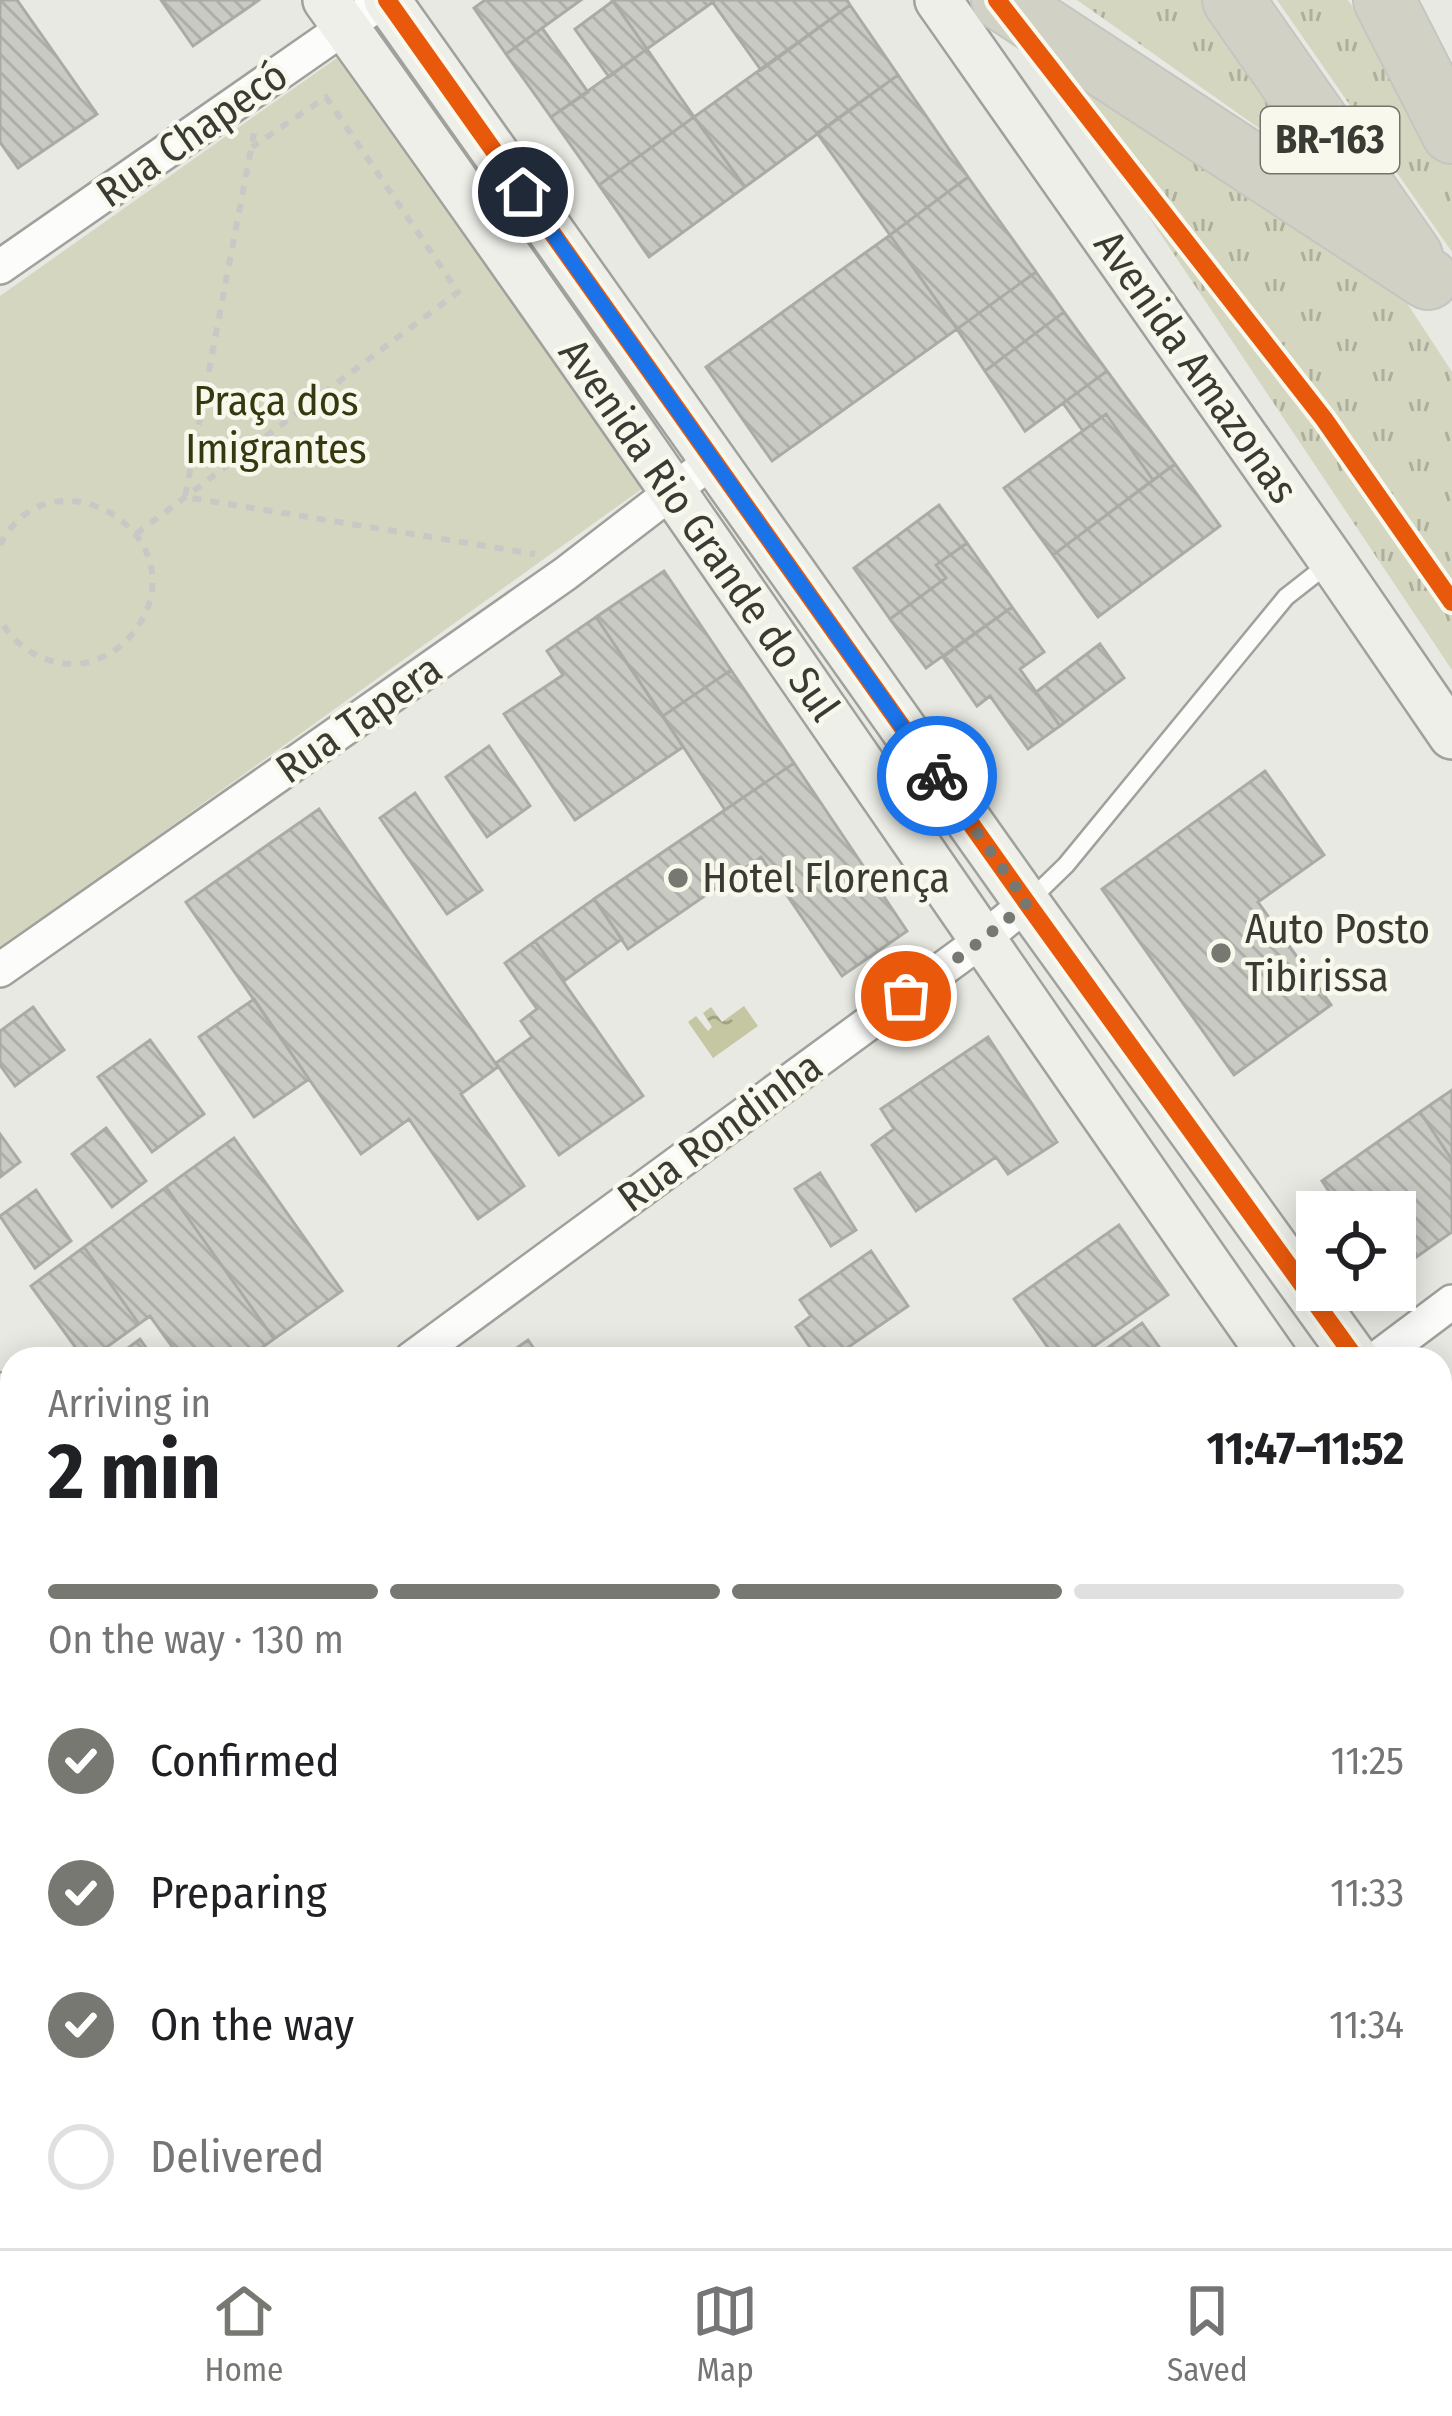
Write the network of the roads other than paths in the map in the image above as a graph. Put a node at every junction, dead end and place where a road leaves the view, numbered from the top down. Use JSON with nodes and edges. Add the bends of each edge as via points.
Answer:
{"nodes":[{"id":1,"x":385,"y":0,"type":"edge"},
{"id":2,"x":938,"y":0,"type":"edge"},
{"id":3,"x":1002,"y":0,"type":"edge"},
{"id":4,"x":1233,"y":0,"type":"edge"},
{"id":5,"x":1384,"y":0,"type":"edge"},
{"id":6,"x":335,"y":13,"type":"edge"},
{"id":7,"x":1452,"y":133,"type":"edge"},
{"id":8,"x":0,"y":267,"type":"edge"},
{"id":9,"x":1440,"y":296,"type":"edge"},
{"id":10,"x":712,"y":461,"type":"junction"},
{"id":11,"x":674,"y":491,"type":"junction"},
{"id":12,"x":1332,"y":561,"type":"junction"},
{"id":13,"x":1452,"y":736,"type":"edge"},
{"id":14,"x":1027,"y":903,"type":"junction"},
{"id":15,"x":982,"y":940,"type":"junction"},
{"id":16,"x":0,"y":970,"type":"edge"},
{"id":17,"x":1452,"y":1302,"type":"edge"},
{"id":18,"x":427,"y":1347,"type":"edge"},
{"id":19,"x":1266,"y":1347,"type":"edge"},
{"id":20,"x":1347,"y":1347,"type":"edge"},
{"id":21,"x":1392,"y":1347,"type":"edge"}],
"edges":[{"from":1,"to":6,"type":"street","name":"Rua Chapecó"},
{"from":1,"to":10,"type":"street","name":"Avenida Rio Grande do Sul"},
{"from":2,"to":12,"type":"street","name":"Avenida Amazonas"},
{"from":3,"to":9,"type":"highway"},
{"from":4,"to":9,"type":"highway","number":"BR-163"},
{"from":5,"to":7,"type":"highway"},
{"from":6,"to":8,"type":"street","name":"Rua Chapecó","via":[[260,88]]},
{"from":6,"to":11,"type":"street","name":"Avenida Rio Grande do Sul"},
{"from":10,"to":11,"type":"street","name":"Rua Tapera"},
{"from":10,"to":14,"type":"street","name":"Avenida Rio Grande do Sul"},
{"from":11,"to":15,"type":"street","name":"Avenida Rio Grande do Sul"},
{"from":11,"to":16,"type":"street","name":"Rua Tapera"},
{"from":12,"to":13,"type":"street","name":"Avenida Amazonas"},
{"from":12,"to":14,"type":"lane","via":[[1286,597]]},
{"from":14,"to":15,"type":"street","name":"Rua Rondinha"},
{"from":14,"to":20,"type":"street","name":"Avenida Rio Grande do Sul"},
{"from":15,"to":18,"type":"street","name":"Rua Rondinha"},
{"from":15,"to":19,"type":"street","name":"Avenida Rio Grande do Sul"},
{"from":17,"to":21,"type":"street"}]}
